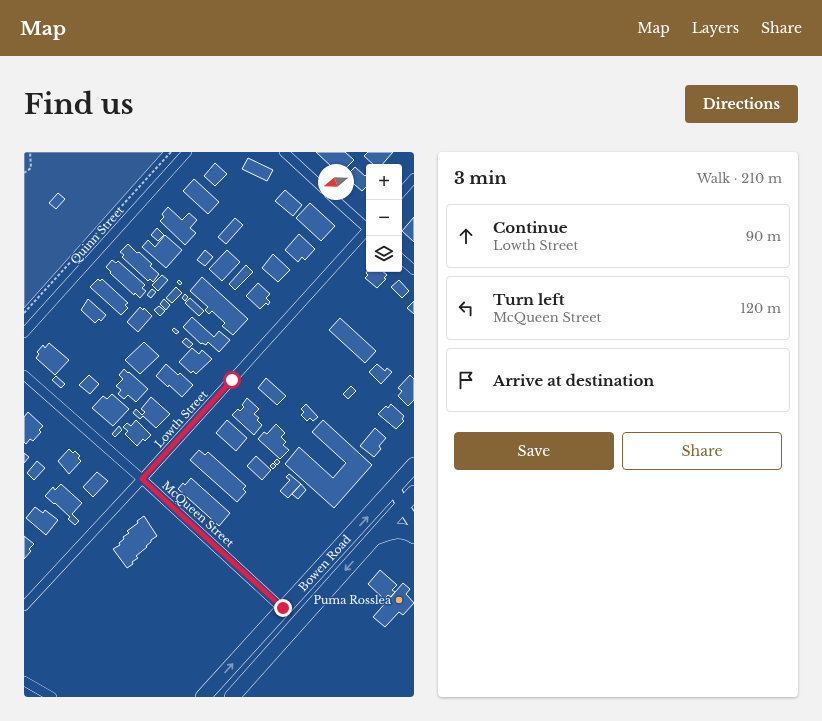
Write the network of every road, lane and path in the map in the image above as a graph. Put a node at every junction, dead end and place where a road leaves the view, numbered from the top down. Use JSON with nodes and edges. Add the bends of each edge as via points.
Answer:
{"nodes":[{"id":1,"x":30,"y":152,"type":"edge"},
{"id":2,"x":171,"y":152,"type":"edge"},
{"id":3,"x":187,"y":152,"type":"edge"},
{"id":4,"x":284,"y":152,"type":"edge"},
{"id":5,"x":24,"y":173,"type":"edge"},
{"id":6,"x":414,"y":178,"type":"edge"},
{"id":7,"x":318,"y":183,"type":"edge"},
{"id":8,"x":402,"y":192,"type":"edge"},
{"id":9,"x":336,"y":200,"type":"edge"},
{"id":10,"x":366,"y":226,"type":"edge"},
{"id":11,"x":366,"y":232,"type":"edge"},
{"id":12,"x":402,"y":259,"type":"edge"},
{"id":13,"x":414,"y":270,"type":"edge"},
{"id":14,"x":24,"y":313,"type":"edge"},
{"id":15,"x":24,"y":333,"type":"edge"},
{"id":16,"x":24,"y":375,"type":"edge"},
{"id":17,"x":414,"y":465,"type":"edge"},
{"id":18,"x":142,"y":479,"type":"junction"},
{"id":19,"x":394,"y":488,"type":"junction"},
{"id":20,"x":410,"y":500,"type":"edge"},
{"id":21,"x":414,"y":523,"type":"edge"},
{"id":22,"x":414,"y":536,"type":"edge"},
{"id":23,"x":373,"y":538,"type":"junction"},
{"id":24,"x":24,"y":606,"type":"edge"},
{"id":25,"x":283,"y":608,"type":"junction"},
{"id":26,"x":24,"y":681,"type":"edge"},
{"id":27,"x":52,"y":697,"type":"edge"},
{"id":28,"x":203,"y":697,"type":"edge"},
{"id":29,"x":232,"y":697,"type":"edge"}],
"edges":[{"from":1,"to":5,"type":"path","via":[[31,168]]},
{"from":2,"to":14,"type":"path"},
{"from":3,"to":15,"type":"street","name":"Quinn Street"},
{"from":4,"to":7,"type":"street"},
{"from":6,"to":8,"type":"street"},
{"from":9,"to":10,"type":"street"},
{"from":11,"to":18,"type":"street","name":"Lowth Street"},
{"from":12,"to":13,"type":"street"},
{"from":16,"to":18,"type":"street","name":"McQueen Street"},
{"from":17,"to":19,"type":"main road","name":"Bowen Road"},
{"from":18,"to":24,"type":"street","name":"Lowth Street"},
{"from":18,"to":25,"type":"street","name":"McQueen Street"},
{"from":19,"to":20,"type":"street"},
{"from":25,"to":19,"type":"main road","name":"Bowen Road","one_way":true},
{"from":20,"to":21,"type":"street"},
{"from":20,"to":23,"type":"main road","name":"Bowen Road"},
{"from":22,"to":23,"type":"main road","via":[[400,530]]},
{"from":23,"to":29,"type":"main road","name":"Bowen Road","one_way":true},
{"from":28,"to":25,"type":"main road","name":"Bowen Road","one_way":true},
{"from":26,"to":27,"type":"street"}]}
